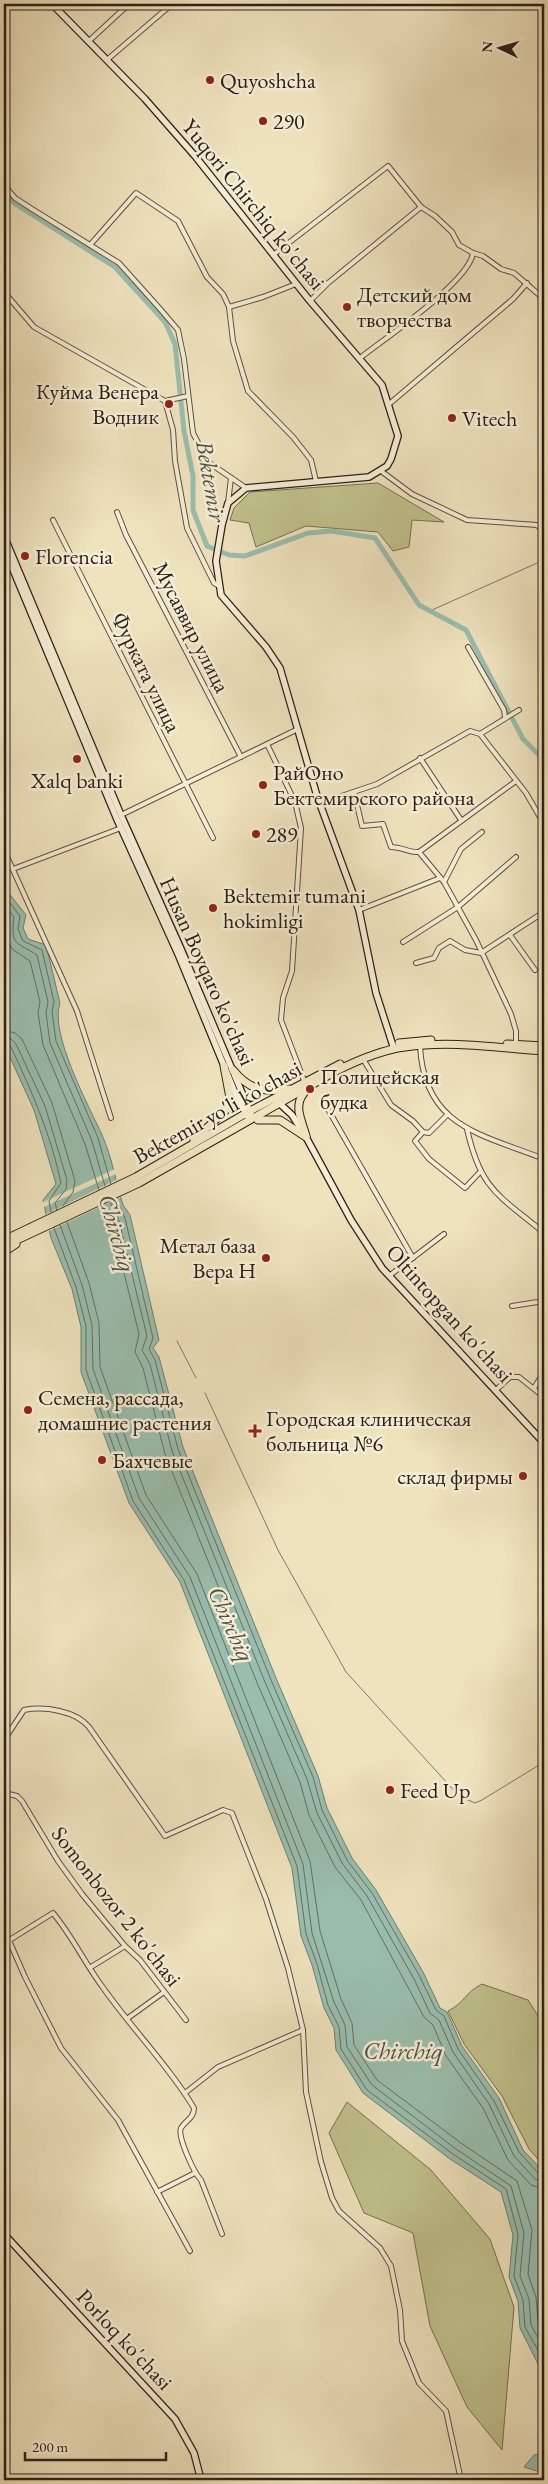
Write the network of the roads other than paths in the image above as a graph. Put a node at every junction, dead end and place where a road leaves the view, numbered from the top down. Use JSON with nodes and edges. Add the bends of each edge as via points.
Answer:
{"nodes":[{"id":1,"x":52,"y":4,"type":"edge"},
{"id":2,"x":129,"y":4,"type":"edge"},
{"id":3,"x":171,"y":5,"type":"dead end"},
{"id":4,"x":89,"y":41,"type":"junction"},
{"id":5,"x":108,"y":59,"type":"junction"},
{"id":6,"x":4,"y":185,"type":"edge"},
{"id":7,"x":421,"y":207,"type":"junction"},
{"id":8,"x":90,"y":245,"type":"junction"},
{"id":9,"x":473,"y":254,"type":"junction"},
{"id":10,"x":273,"y":255,"type":"junction"},
{"id":11,"x":526,"y":283,"type":"junction"},
{"id":12,"x":296,"y":284,"type":"junction"},
{"id":13,"x":4,"y":292,"type":"edge"},
{"id":14,"x":544,"y":298,"type":"edge"},
{"id":15,"x":310,"y":302,"type":"junction"},
{"id":16,"x":229,"y":307,"type":"junction"},
{"id":17,"x":360,"y":358,"type":"junction"},
{"id":18,"x":188,"y":396,"type":"junction"},
{"id":19,"x":165,"y":401,"type":"junction"},
{"id":20,"x":388,"y":405,"type":"junction"},
{"id":21,"x":381,"y":471,"type":"junction"},
{"id":22,"x":231,"y":478,"type":"junction"},
{"id":23,"x":316,"y":481,"type":"junction"},
{"id":24,"x":246,"y":488,"type":"junction"},
{"id":25,"x":228,"y":503,"type":"junction"},
{"id":26,"x":117,"y":512,"type":"dead end"},
{"id":27,"x":53,"y":520,"type":"dead end"},
{"id":28,"x":544,"y":532,"type":"edge"},
{"id":29,"x":4,"y":536,"type":"edge"},
{"id":30,"x":4,"y":548,"type":"edge"},
{"id":31,"x":219,"y":586,"type":"junction"},
{"id":32,"x":468,"y":646,"type":"dead end"},
{"id":33,"x":519,"y":710,"type":"dead end"},
{"id":34,"x":506,"y":716,"type":"junction"},
{"id":35,"x":298,"y":729,"type":"junction"},
{"id":36,"x":480,"y":734,"type":"junction"},
{"id":37,"x":267,"y":744,"type":"junction"},
{"id":38,"x":241,"y":757,"type":"junction"},
{"id":39,"x":420,"y":758,"type":"junction"},
{"id":40,"x":516,"y":781,"type":"junction"},
{"id":41,"x":185,"y":785,"type":"junction"},
{"id":42,"x":354,"y":792,"type":"junction"},
{"id":43,"x":321,"y":803,"type":"junction"},
{"id":44,"x":118,"y":816,"type":"junction"},
{"id":45,"x":461,"y":820,"type":"junction"},
{"id":46,"x":544,"y":824,"type":"edge"},
{"id":47,"x":123,"y":828,"type":"junction"},
{"id":48,"x":482,"y":832,"type":"dead end"},
{"id":49,"x":213,"y":838,"type":"dead end"},
{"id":50,"x":4,"y":850,"type":"edge"},
{"id":51,"x":419,"y":852,"type":"junction"},
{"id":52,"x":516,"y":857,"type":"dead end"},
{"id":53,"x":13,"y":868,"type":"junction"},
{"id":54,"x":440,"y":878,"type":"junction"},
{"id":55,"x":444,"y":882,"type":"junction"},
{"id":56,"x":458,"y":907,"type":"junction"},
{"id":57,"x":359,"y":910,"type":"junction"},
{"id":58,"x":544,"y":912,"type":"edge"},
{"id":59,"x":510,"y":935,"type":"junction"},
{"id":60,"x":402,"y":942,"type":"dead end"},
{"id":61,"x":480,"y":952,"type":"junction"},
{"id":62,"x":416,"y":963,"type":"dead end"},
{"id":63,"x":535,"y":970,"type":"dead end"},
{"id":64,"x":516,"y":1044,"type":"junction"},
{"id":65,"x":420,"y":1046,"type":"junction"},
{"id":66,"x":544,"y":1046,"type":"edge"},
{"id":67,"x":393,"y":1047,"type":"junction"},
{"id":68,"x":544,"y":1051,"type":"edge"},
{"id":69,"x":363,"y":1059,"type":"junction"},
{"id":70,"x":224,"y":1066,"type":"junction"},
{"id":71,"x":233,"y":1070,"type":"junction"},
{"id":72,"x":307,"y":1085,"type":"junction"},
{"id":73,"x":297,"y":1087,"type":"junction"},
{"id":74,"x":278,"y":1101,"type":"junction"},
{"id":75,"x":325,"y":1104,"type":"dead end"},
{"id":76,"x":248,"y":1112,"type":"junction"},
{"id":77,"x":447,"y":1115,"type":"junction"},
{"id":78,"x":111,"y":1118,"type":"dead end"},
{"id":79,"x":252,"y":1121,"type":"junction"},
{"id":80,"x":467,"y":1129,"type":"junction"},
{"id":81,"x":423,"y":1132,"type":"junction"},
{"id":82,"x":306,"y":1137,"type":"junction"},
{"id":83,"x":181,"y":1151,"type":"junction"},
{"id":84,"x":544,"y":1159,"type":"edge"},
{"id":85,"x":480,"y":1172,"type":"junction"},
{"id":86,"x":138,"y":1180,"type":"junction"},
{"id":87,"x":32,"y":1230,"type":"junction"},
{"id":88,"x":544,"y":1232,"type":"edge"},
{"id":89,"x":444,"y":1234,"type":"dead end"},
{"id":90,"x":4,"y":1235,"type":"edge"},
{"id":91,"x":4,"y":1240,"type":"edge"},
{"id":92,"x":4,"y":1246,"type":"edge"},
{"id":93,"x":4,"y":1252,"type":"edge"},
{"id":94,"x":413,"y":1258,"type":"junction"},
{"id":95,"x":389,"y":1276,"type":"junction"},
{"id":96,"x":544,"y":1301,"type":"edge"},
{"id":97,"x":512,"y":1306,"type":"dead end"},
{"id":98,"x":544,"y":1372,"type":"edge"},
{"id":99,"x":534,"y":1388,"type":"junction"},
{"id":100,"x":496,"y":1390,"type":"junction"},
{"id":101,"x":544,"y":1397,"type":"edge"},
{"id":102,"x":544,"y":1443,"type":"edge"},
{"id":103,"x":4,"y":1740,"type":"edge"},
{"id":104,"x":4,"y":1793,"type":"edge"},
{"id":105,"x":4,"y":1928,"type":"edge"},
{"id":106,"x":8,"y":1942,"type":"junction"},
{"id":107,"x":4,"y":1945,"type":"edge"},
{"id":108,"x":125,"y":1946,"type":"junction"},
{"id":109,"x":90,"y":1967,"type":"junction"},
{"id":110,"x":164,"y":1992,"type":"junction"},
{"id":111,"x":128,"y":2018,"type":"junction"},
{"id":112,"x":186,"y":2020,"type":"dead end"},
{"id":113,"x":303,"y":2030,"type":"junction"},
{"id":114,"x":185,"y":2093,"type":"junction"},
{"id":115,"x":195,"y":2173,"type":"junction"},
{"id":116,"x":157,"y":2192,"type":"junction"},
{"id":117,"x":4,"y":2234,"type":"edge"},
{"id":118,"x":222,"y":2234,"type":"dead end"},
{"id":119,"x":190,"y":2251,"type":"dead end"},
{"id":120,"x":201,"y":2480,"type":"edge"},
{"id":121,"x":460,"y":2480,"type":"edge"}],
"edges":[{"from":1,"to":4,"type":"street","name":"Yuqori Chirchiq ko'chasi"},
{"from":2,"to":4,"type":"street"},
{"from":3,"to":5,"type":"street"},
{"from":4,"to":5,"type":"street","name":"Yuqori Chirchiq ko'chasi"},
{"from":5,"to":10,"type":"street","name":"Yuqori Chirchiq ko'chasi","via":[[195,156]]},
{"from":6,"to":8,"type":"street","via":[[15,198]]},
{"from":7,"to":9,"type":"street","via":[[435,216],[460,245]]},
{"from":7,"to":10,"type":"street","via":[[388,166]]},
{"from":7,"to":15,"type":"street","via":[[328,283]]},
{"from":8,"to":16,"type":"street","via":[[137,193],[178,221],[207,277],[223,294]]},
{"from":8,"to":18,"type":"street","via":[[119,263],[178,330]]},
{"from":9,"to":11,"type":"street","via":[[483,256]]},
{"from":9,"to":17,"type":"street","via":[[470,266],[446,289]]},
{"from":10,"to":12,"type":"street","name":"Yuqori Chirchiq ko'chasi"},
{"from":11,"to":14,"type":"street"},
{"from":11,"to":20,"type":"street","via":[[513,298]]},
{"from":12,"to":15,"type":"street","name":"Yuqori Chirchiq ko'chasi"},
{"from":12,"to":16,"type":"street"},
{"from":13,"to":19,"type":"street","via":[[34,326]]},
{"from":15,"to":17,"type":"street","name":"Yuqori Chirchiq ko'chasi"},
{"from":16,"to":23,"type":"street","via":[[233,341],[248,391],[293,437],[310,460]]},
{"from":17,"to":20,"type":"street","name":"Yuqori Chirchiq ko'chasi","via":[[382,385]]},
{"from":18,"to":19,"type":"street"},
{"from":18,"to":22,"type":"street","via":[[193,433],[208,462]]},
{"from":19,"to":31,"type":"street","via":[[173,430],[187,528],[214,583]]},
{"from":20,"to":21,"type":"street","name":"Yuqori Chirchiq ko'chasi","via":[[398,436],[392,459]]},
{"from":21,"to":23,"type":"street","via":[[368,477]]},
{"from":21,"to":28,"type":"street","via":[[412,494],[468,520],[537,525]]},
{"from":22,"to":24,"type":"street"},
{"from":22,"to":25,"type":"street"},
{"from":23,"to":24,"type":"street"},
{"from":24,"to":25,"type":"street"},
{"from":25,"to":31,"type":"street","via":[[216,561]]},
{"from":26,"to":38,"type":"street","name":"Мусаввир улица"},
{"from":27,"to":41,"type":"street","name":"Фурката улица"},
{"from":29,"to":44,"type":"street","name":"Husan Boyqaro ko'chasi"},
{"from":30,"to":44,"type":"street","name":"Husan Boyqaro ko'chasi"},
{"from":31,"to":35,"type":"street","via":[[227,604],[256,635],[280,668]]},
{"from":32,"to":34,"type":"street"},
{"from":33,"to":34,"type":"street"},
{"from":34,"to":36,"type":"street"},
{"from":35,"to":37,"type":"street"},
{"from":35,"to":43,"type":"street"},
{"from":36,"to":39,"type":"street","via":[[470,731]]},
{"from":36,"to":40,"type":"street"},
{"from":37,"to":38,"type":"street"},
{"from":37,"to":72,"type":"street","via":[[294,802],[301,828],[292,971],[283,998],[281,1020]]},
{"from":38,"to":41,"type":"street"},
{"from":39,"to":42,"type":"street","via":[[386,780]]},
{"from":39,"to":45,"type":"street"},
{"from":40,"to":45,"type":"street"},
{"from":40,"to":46,"type":"street"},
{"from":41,"to":44,"type":"street"},
{"from":41,"to":49,"type":"street","name":"Фурката улица"},
{"from":42,"to":43,"type":"street"},
{"from":42,"to":51,"type":"street","via":[[362,826],[383,824],[391,846]]},
{"from":43,"to":57,"type":"street"},
{"from":44,"to":47,"type":"street","name":"Husan Boyqaro ko'chasi"},
{"from":45,"to":51,"type":"street"},
{"from":47,"to":53,"type":"street"},
{"from":47,"to":70,"type":"street","name":"Husan Boyqaro ko'chasi"},
{"from":47,"to":71,"type":"street","name":"Husan Boyqaro ko'chasi"},
{"from":48,"to":55,"type":"street","via":[[461,849]]},
{"from":50,"to":53,"type":"street"},
{"from":51,"to":54,"type":"street"},
{"from":52,"to":56,"type":"street"},
{"from":53,"to":78,"type":"street","via":[[77,1011]]},
{"from":54,"to":55,"type":"street"},
{"from":54,"to":57,"type":"street"},
{"from":55,"to":56,"type":"street"},
{"from":56,"to":60,"type":"street"},
{"from":56,"to":61,"type":"street"},
{"from":57,"to":67,"type":"street","via":[[376,994]]},
{"from":58,"to":59,"type":"street"},
{"from":59,"to":61,"type":"street"},
{"from":59,"to":63,"type":"street"},
{"from":61,"to":62,"type":"street","via":[[465,950],[450,941],[439,948],[434,958]]},
{"from":61,"to":64,"type":"street","via":[[515,1024]]},
{"from":64,"to":66,"type":"highway","name":"Bektemir yo'li ko'chasi"},
{"from":64,"to":67,"type":"highway","name":"Bektemir yo'li ko'chasi","via":[[432,1040]]},
{"from":65,"to":67,"type":"highway","name":"Bektemir yo'li ko'chasi"},
{"from":65,"to":68,"type":"highway","name":"Bektemir yo'li ko'chasi"},
{"from":65,"to":77,"type":"street","via":[[434,1100]]},
{"from":67,"to":69,"type":"highway","name":"Bektemir yo'li ko'chasi"},
{"from":67,"to":72,"type":"highway","name":"Bektemir yo'li ko'chasi","via":[[342,1063]]},
{"from":69,"to":72,"type":"highway","name":"Bektemir yo'li ko'chasi"},
{"from":69,"to":81,"type":"street","via":[[391,1105]]},
{"from":70,"to":76,"type":"street","name":"Husan Boyqaro ko'chasi"},
{"from":70,"to":83,"type":"highway","via":[[230,1098],[227,1109]]},
{"from":71,"to":73,"type":"highway","via":[[247,1084],[259,1090],[271,1092]]},
{"from":71,"to":76,"type":"street","name":"Husan Boyqaro ko'chasi"},
{"from":72,"to":73,"type":"highway","name":"Bektemir yo'li ko'chasi"},
{"from":72,"to":74,"type":"highway","name":"Bektemir yo'li ko'chasi"},
{"from":72,"to":82,"type":"highway","via":[[298,1104]]},
{"from":73,"to":74,"type":"highway","name":"Bektemir yo'li ko'chasi"},
{"from":74,"to":76,"type":"highway","name":"Bektemir yo'li ko'chasi"},
{"from":74,"to":79,"type":"highway","name":"Bektemir yo'li ko'chasi"},
{"from":74,"to":82,"type":"street","name":"Oltintopgan ko'chasi"},
{"from":75,"to":94,"type":"street"},
{"from":76,"to":79,"type":"street","name":"Husan Boyqaro ko'chasi"},
{"from":76,"to":83,"type":"highway","name":"Bektemir yo'li ko'chasi"},
{"from":77,"to":80,"type":"street"},
{"from":77,"to":81,"type":"street","via":[[429,1132]]},
{"from":79,"to":82,"type":"highway","via":[[280,1120]]},
{"from":79,"to":86,"type":"highway","name":"Bektemir yo'li ko'chasi"},
{"from":80,"to":84,"type":"street"},
{"from":80,"to":85,"type":"street"},
{"from":81,"to":85,"type":"street","via":[[415,1140],[420,1147],[429,1159],[464,1188]]},
{"from":82,"to":95,"type":"street","name":"Oltintopgan ko'chasi","via":[[351,1220]]},
{"from":83,"to":86,"type":"highway","name":"Bektemir yo'li ko'chasi"},
{"from":85,"to":88,"type":"street","via":[[497,1194]]},
{"from":86,"to":87,"type":"highway","name":"Bektemir yo'li ko'chasi"},
{"from":87,"to":90,"type":"highway"},
{"from":87,"to":91,"type":"highway"},
{"from":87,"to":92,"type":"highway"},
{"from":87,"to":93,"type":"highway"},
{"from":89,"to":94,"type":"street"},
{"from":94,"to":95,"type":"street"},
{"from":95,"to":100,"type":"street","name":"Oltintopgan ko'chasi"},
{"from":96,"to":97,"type":"street"},
{"from":98,"to":99,"type":"street"},
{"from":99,"to":100,"type":"street","via":[[514,1376]]},
{"from":99,"to":101,"type":"street"},
{"from":100,"to":102,"type":"street","name":"Oltintopgan ko'chasi"},
{"from":103,"to":113,"type":"street","via":[[20,1714],[27,1709],[73,1714],[85,1722],[164,1836],[224,1810],[232,1813],[266,1899]]},
{"from":104,"to":108,"type":"street","name":"Somonbozor 2 ko'chasi","via":[[17,1796],[22,1801],[58,1861]]},
{"from":105,"to":106,"type":"street"},
{"from":106,"to":107,"type":"street"},
{"from":106,"to":109,"type":"street","via":[[53,1912],[72,1935]]},
{"from":106,"to":116,"type":"street","via":[[61,2048],[118,2120]]},
{"from":108,"to":109,"type":"street"},
{"from":108,"to":110,"type":"street","name":"Somonbozor 2 ko'chasi"},
{"from":109,"to":111,"type":"street","via":[[102,1988]]},
{"from":110,"to":111,"type":"street"},
{"from":110,"to":112,"type":"street","name":"Somonbozor 2 ko'chasi"},
{"from":111,"to":114,"type":"street"},
{"from":113,"to":114,"type":"street","via":[[218,2067]]},
{"from":113,"to":121,"type":"street","via":[[306,2092],[332,2198],[339,2211],[380,2248],[391,2266],[400,2310],[402,2341],[419,2384],[446,2411]]},
{"from":114,"to":115,"type":"street","via":[[195,2111],[182,2126],[180,2134]]},
{"from":115,"to":116,"type":"street"},
{"from":115,"to":118,"type":"street","via":[[201,2180]]},
{"from":116,"to":119,"type":"street"},
{"from":117,"to":120,"type":"street","name":"Porloq ko'chasi","via":[[175,2419],[194,2452]]}]}
